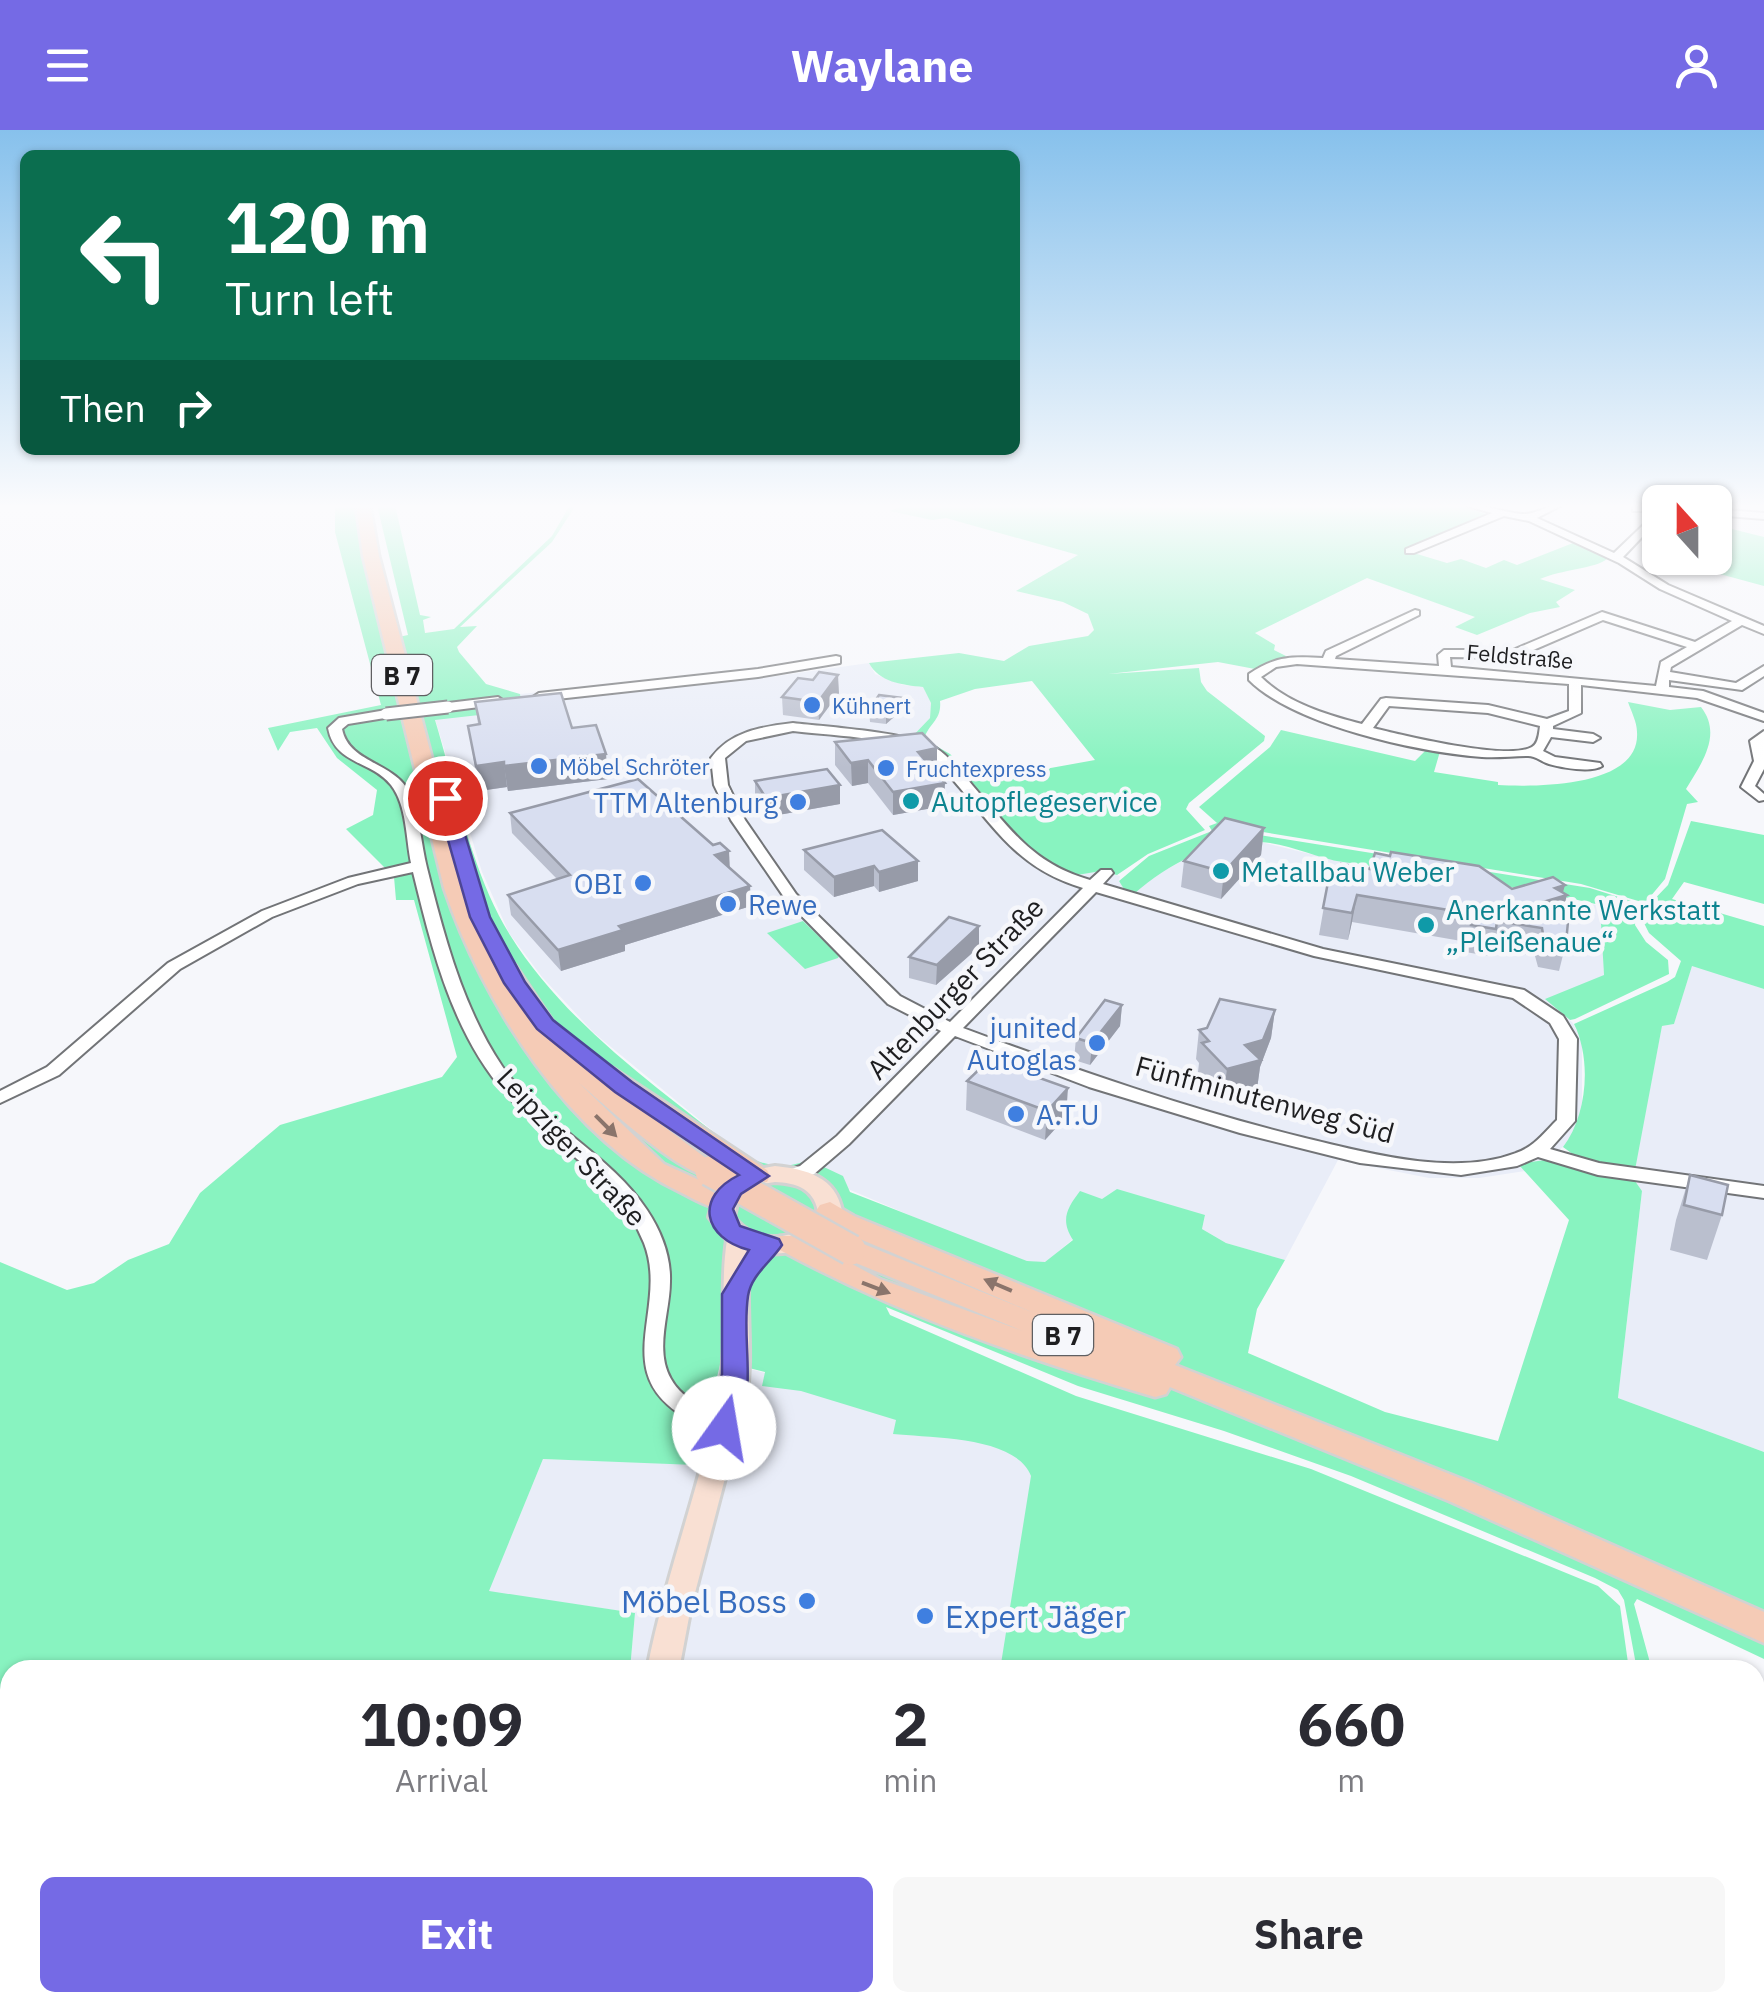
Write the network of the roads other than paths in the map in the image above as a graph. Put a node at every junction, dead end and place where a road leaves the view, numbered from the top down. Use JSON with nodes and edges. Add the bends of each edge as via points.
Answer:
{"nodes":[{"id":1,"x":381,"y":593,"type":"edge"},
{"id":2,"x":391,"y":593,"type":"edge"},
{"id":3,"x":1678,"y":593,"type":"edge"},
{"id":4,"x":1415,"y":614,"type":"dead end"},
{"id":5,"x":1742,"y":620,"type":"junction"},
{"id":6,"x":1764,"y":630,"type":"edge"},
{"id":7,"x":1694,"y":646,"type":"junction"},
{"id":8,"x":836,"y":660,"type":"dead end"},
{"id":9,"x":1329,"y":662,"type":"junction"},
{"id":10,"x":1444,"y":670,"type":"junction"},
{"id":11,"x":1764,"y":670,"type":"edge"},
{"id":12,"x":1575,"y":681,"type":"junction"},
{"id":13,"x":1662,"y":683,"type":"junction"},
{"id":14,"x":1764,"y":718,"type":"edge"},
{"id":15,"x":1546,"y":728,"type":"junction"},
{"id":16,"x":1365,"y":730,"type":"junction"},
{"id":17,"x":1764,"y":735,"type":"edge"},
{"id":18,"x":1593,"y":738,"type":"dead end"},
{"id":19,"x":1533,"y":751,"type":"junction"},
{"id":20,"x":1595,"y":766,"type":"dead end"},
{"id":21,"x":1757,"y":794,"type":"edge"},
{"id":22,"x":419,"y":866,"type":"junction"},
{"id":23,"x":1106,"y":874,"type":"dead end"},
{"id":24,"x":1092,"y":886,"type":"junction"},
{"id":25,"x":506,"y":994,"type":"junction"},
{"id":26,"x":545,"y":1024,"type":"junction"},
{"id":27,"x":954,"y":1030,"type":"junction"},
{"id":28,"x":562,"y":1052,"type":"junction"},
{"id":29,"x":0,"y":1098,"type":"edge"},
{"id":30,"x":843,"y":1140,"type":"junction"},
{"id":31,"x":1537,"y":1152,"type":"junction"},
{"id":32,"x":793,"y":1175,"type":"junction"},
{"id":33,"x":757,"y":1176,"type":"junction"},
{"id":34,"x":1764,"y":1192,"type":"edge"},
{"id":35,"x":825,"y":1200,"type":"junction"},
{"id":36,"x":722,"y":1201,"type":"junction"},
{"id":37,"x":740,"y":1238,"type":"junction"},
{"id":38,"x":780,"y":1244,"type":"junction"},
{"id":39,"x":735,"y":1294,"type":"junction"},
{"id":40,"x":1276,"y":1416,"type":"junction"},
{"id":41,"x":724,"y":1428,"type":"junction"},
{"id":42,"x":1764,"y":1628,"type":"edge"},
{"id":43,"x":665,"y":1660,"type":"edge"}],
"edges":[{"from":1,"to":25,"type":"highway","number":"B 7","via":[[455,888]]},
{"from":2,"to":26,"type":"highway","number":"B 7","via":[[471,894],[503,964]]},
{"from":3,"to":5,"type":"street"},
{"from":4,"to":9,"type":"street","via":[[1330,654]]},
{"from":5,"to":6,"type":"street"},
{"from":5,"to":7,"type":"street"},
{"from":7,"to":10,"type":"street","via":[[1602,616],[1515,654],[1448,653]]},
{"from":7,"to":13,"type":"street","via":[[1665,664]]},
{"from":8,"to":22,"type":"street","bridge":true,"via":[[344,721],[335,735],[350,755],[398,784]]},
{"from":9,"to":10,"type":"street","name":"Feldstraße"},
{"from":9,"to":16,"type":"street","name":"Feldstraße","via":[[1282,661],[1256,671],[1254,683],[1322,719]]},
{"from":10,"to":12,"type":"street","name":"Feldstraße"},
{"from":11,"to":13,"type":"street","via":[[1738,686]]},
{"from":12,"to":13,"type":"street","name":"Feldstraße"},
{"from":12,"to":15,"type":"street","via":[[1575,713]]},
{"from":13,"to":14,"type":"street"},
{"from":15,"to":16,"type":"street","via":[[1519,712],[1386,702]]},
{"from":15,"to":18,"type":"street"},
{"from":15,"to":19,"type":"street"},
{"from":16,"to":19,"type":"street","via":[[1497,754]]},
{"from":17,"to":21,"type":"street","via":[[1756,741],[1762,762]]},
{"from":19,"to":20,"type":"street","via":[[1552,761]]},
{"from":22,"to":29,"type":"street","via":[[353,881],[267,914],[174,966],[53,1071]]},
{"from":22,"to":41,"type":"street","name":"Leipziger Straße","via":[[459,996],[496,1070],[636,1208],[657,1242],[662,1280],[653,1342],[660,1385],[696,1416]]},
{"from":23,"to":24,"type":"street","name":"Altenburger Straße"},
{"from":24,"to":27,"type":"street","name":"Altenburger Straße"},
{"from":24,"to":27,"type":"street","name":"Fünfminutenweg Süd","via":[[1031,860],[944,761],[914,744],[793,728],[750,735],[723,750],[716,768],[726,798],[790,897],[894,1000]]},
{"from":24,"to":31,"type":"street","via":[[1320,953],[1498,987],[1540,1006],[1568,1039],[1568,1092],[1566,1121]]},
{"from":25,"to":28,"type":"highway","number":"B 7"},
{"from":25,"to":36,"type":"highway","one_way":true,"via":[[544,1058],[603,1124],[655,1170]]},
{"from":26,"to":28,"type":"highway","number":"B 7"},
{"from":26,"to":33,"type":"highway","via":[[624,1087]]},
{"from":27,"to":30,"type":"street","name":"Altenburger Straße"},
{"from":27,"to":31,"type":"street","name":"Fünfminutenweg Süd","via":[[1095,1083],[1360,1156],[1461,1169]]},
{"from":28,"to":40,"type":"highway","number":"B 7","bridge":true,"via":[[630,1114],[710,1171],[852,1250]]},
{"from":30,"to":32,"type":"street","name":"Altenburger Straße"},
{"from":30,"to":35,"type":"street","name":"Altenburger Straße","via":[[821,1175]]},
{"from":31,"to":34,"type":"street","via":[[1598,1169]]},
{"from":32,"to":33,"type":"main road"},
{"from":32,"to":35,"type":"main road"},
{"from":33,"to":36,"type":"main road"},
{"from":35,"to":38,"type":"main road","via":[[822,1227]]},
{"from":40,"to":35,"type":"highway","one_way":true,"via":[[1234,1387],[844,1222]]},
{"from":36,"to":37,"type":"main road","via":[[720,1217]]},
{"from":37,"to":38,"type":"main road"},
{"from":37,"to":39,"type":"main road"},
{"from":38,"to":39,"type":"main road","via":[[753,1260]]},
{"from":38,"to":40,"type":"highway","one_way":true,"via":[[848,1277],[1064,1358]]},
{"from":39,"to":41,"type":"main road","via":[[736,1374]]},
{"from":40,"to":42,"type":"highway","number":"B 7"},
{"from":41,"to":43,"type":"main road"}]}
